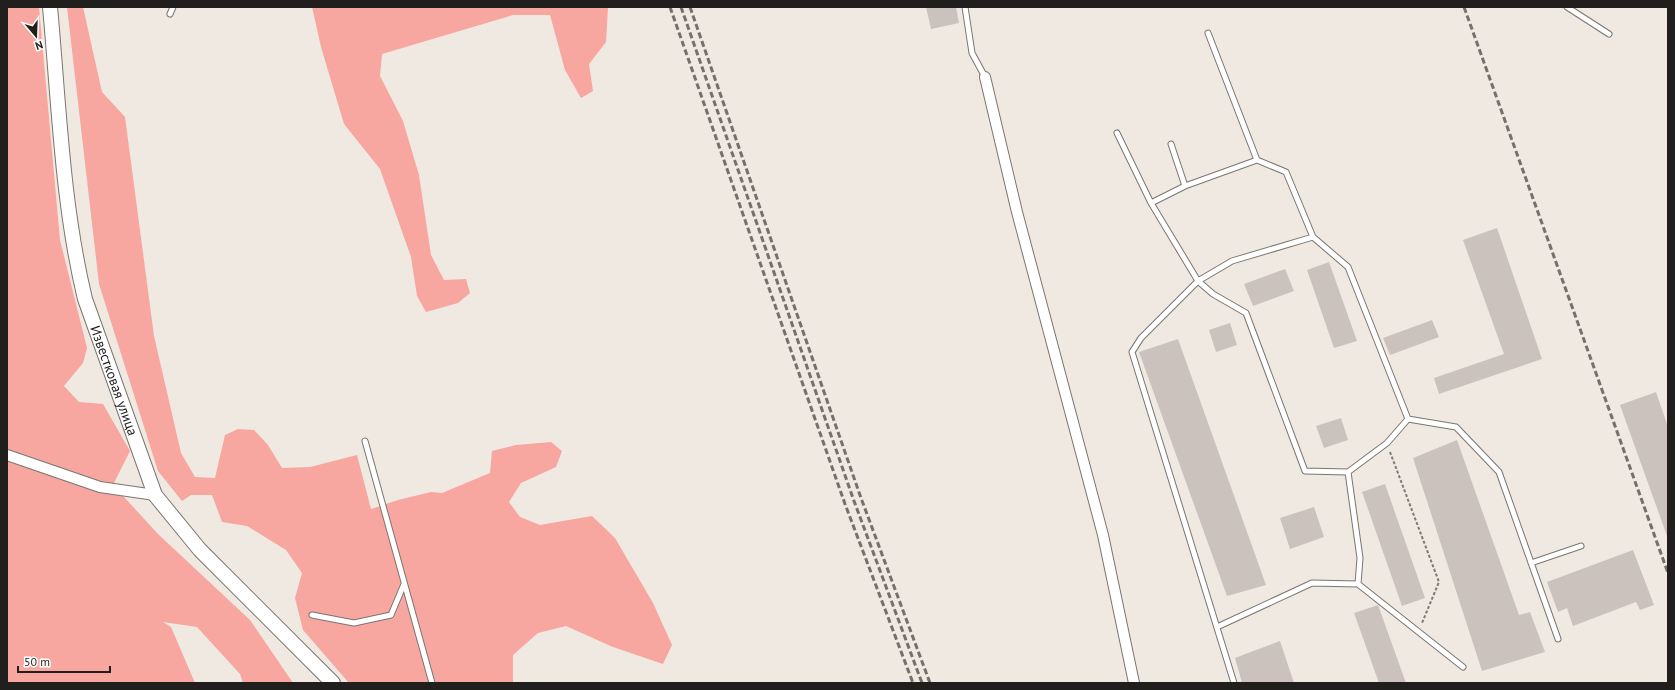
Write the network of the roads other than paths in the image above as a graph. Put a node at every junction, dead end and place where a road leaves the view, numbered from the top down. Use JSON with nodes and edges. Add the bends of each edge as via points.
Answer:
{"nodes":[{"id":1,"x":50,"y":7,"type":"edge"},
{"id":2,"x":173,"y":7,"type":"edge"},
{"id":3,"x":965,"y":7,"type":"edge"},
{"id":4,"x":1567,"y":7,"type":"edge"},
{"id":5,"x":170,"y":14,"type":"dead end"},
{"id":6,"x":1208,"y":33,"type":"dead end"},
{"id":7,"x":1609,"y":34,"type":"dead end"},
{"id":8,"x":986,"y":77,"type":"joint"},
{"id":9,"x":1117,"y":133,"type":"dead end"},
{"id":10,"x":1171,"y":144,"type":"dead end"},
{"id":11,"x":1258,"y":160,"type":"junction"},
{"id":12,"x":1185,"y":186,"type":"junction"},
{"id":13,"x":1152,"y":203,"type":"junction"},
{"id":14,"x":1313,"y":237,"type":"junction"},
{"id":15,"x":1198,"y":281,"type":"junction"},
{"id":16,"x":1408,"y":419,"type":"junction"},
{"id":17,"x":365,"y":441,"type":"dead end"},
{"id":18,"x":7,"y":455,"type":"edge"},
{"id":19,"x":1348,"y":472,"type":"junction"},
{"id":20,"x":155,"y":494,"type":"junction"},
{"id":21,"x":1581,"y":546,"type":"dead end"},
{"id":22,"x":1531,"y":562,"type":"junction"},
{"id":23,"x":404,"y":584,"type":"junction"},
{"id":24,"x":1358,"y":584,"type":"junction"},
{"id":25,"x":312,"y":615,"type":"dead end"},
{"id":26,"x":1217,"y":627,"type":"junction"},
{"id":27,"x":1558,"y":639,"type":"dead end"},
{"id":28,"x":1463,"y":667,"type":"dead end"},
{"id":29,"x":333,"y":683,"type":"edge"},
{"id":30,"x":432,"y":683,"type":"edge"},
{"id":31,"x":1134,"y":683,"type":"edge"},
{"id":32,"x":1234,"y":683,"type":"edge"}],
"edges":[{"from":1,"to":20,"type":"main road","name":"Известковая улица","via":[[69,215],[84,299]]},
{"from":2,"to":5,"type":"lane"},
{"from":3,"to":8,"type":"lane","via":[[972,53]]},
{"from":4,"to":7,"type":"lane"},
{"from":6,"to":11,"type":"lane"},
{"from":8,"to":31,"type":"street","via":[[1017,212],[1103,535]]},
{"from":9,"to":13,"type":"lane"},
{"from":10,"to":12,"type":"lane"},
{"from":11,"to":12,"type":"lane"},
{"from":11,"to":14,"type":"lane","via":[[1286,172]]},
{"from":12,"to":13,"type":"lane"},
{"from":13,"to":15,"type":"lane"},
{"from":14,"to":15,"type":"lane","via":[[1232,261]]},
{"from":14,"to":16,"type":"lane","via":[[1348,267]]},
{"from":15,"to":19,"type":"lane","via":[[1213,294],[1246,313],[1305,471]]},
{"from":15,"to":26,"type":"lane","via":[[1141,338],[1132,352]]},
{"from":16,"to":19,"type":"lane","via":[[1387,443]]},
{"from":16,"to":22,"type":"lane","via":[[1456,427],[1499,472]]},
{"from":17,"to":23,"type":"lane"},
{"from":18,"to":20,"type":"street","via":[[100,487]]},
{"from":19,"to":24,"type":"lane","via":[[1360,558]]},
{"from":20,"to":29,"type":"main road","name":"Известковая улица","via":[[200,550]]},
{"from":21,"to":22,"type":"lane"},
{"from":22,"to":27,"type":"lane"},
{"from":23,"to":25,"type":"lane","via":[[391,615],[354,622]]},
{"from":23,"to":30,"type":"lane"},
{"from":24,"to":26,"type":"lane","via":[[1312,583]]},
{"from":24,"to":28,"type":"lane"},
{"from":26,"to":32,"type":"lane"}]}
